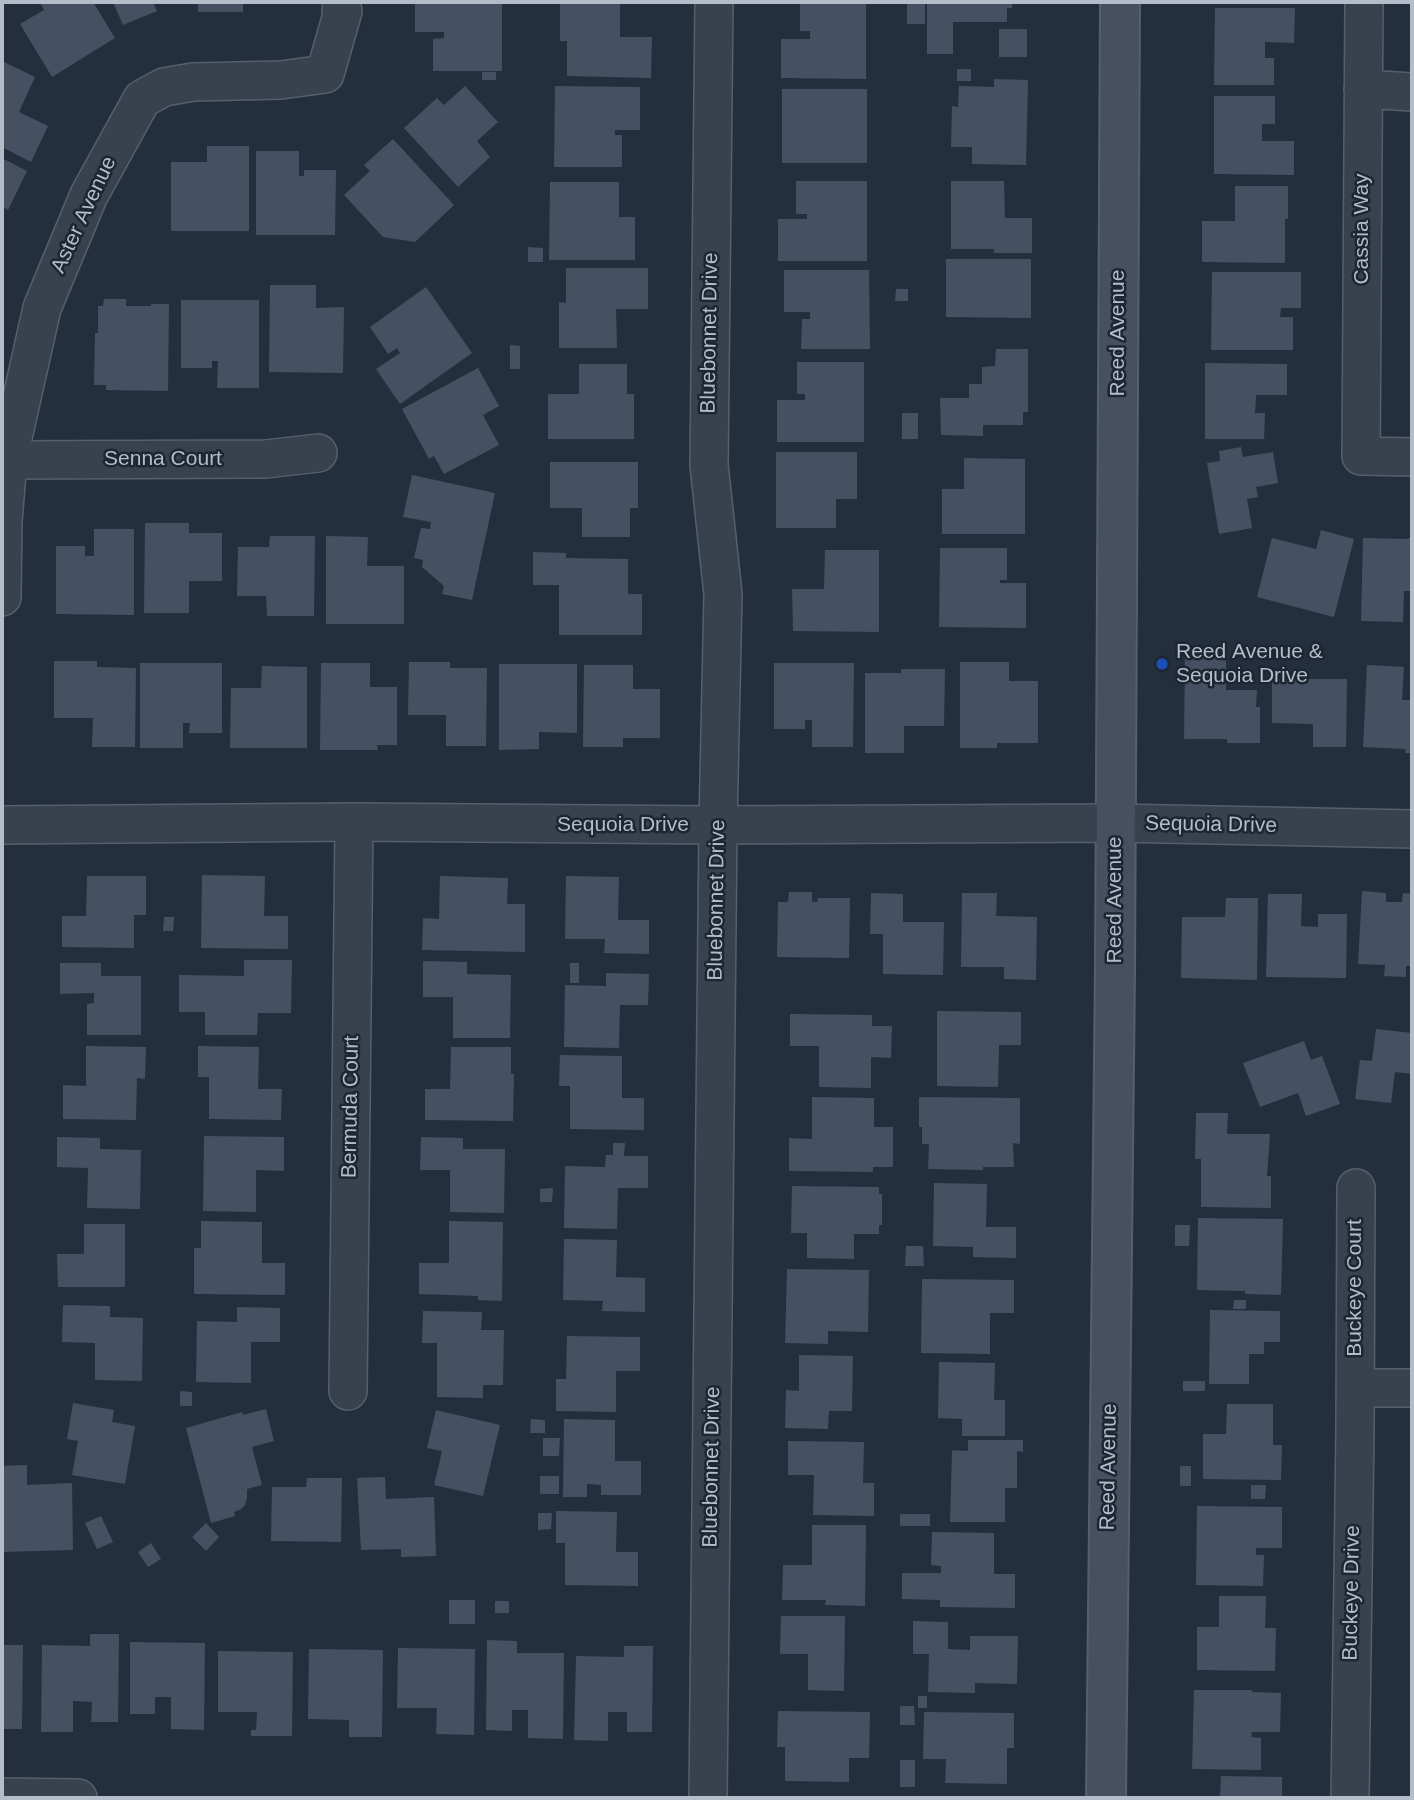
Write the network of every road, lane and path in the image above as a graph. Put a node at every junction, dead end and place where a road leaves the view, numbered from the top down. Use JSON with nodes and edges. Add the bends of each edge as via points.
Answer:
{"nodes":[{"id":1,"x":342,"y":2,"type":"edge"},
{"id":2,"x":714,"y":2,"type":"edge"},
{"id":3,"x":1120,"y":2,"type":"edge"},
{"id":4,"x":1364,"y":2,"type":"edge"},
{"id":5,"x":1363,"y":89,"type":"junction"},
{"id":6,"x":1412,"y":92,"type":"edge"},
{"id":7,"x":318,"y":453,"type":"dead end"},
{"id":8,"x":1412,"y":457,"type":"edge"},
{"id":9,"x":8,"y":460,"type":"junction"},
{"id":10,"x":2,"y":597,"type":"edge"},
{"id":11,"x":354,"y":822,"type":"junction"},
{"id":12,"x":1116,"y":823,"type":"junction"},
{"id":13,"x":2,"y":825,"type":"edge"},
{"id":14,"x":718,"y":825,"type":"junction"},
{"id":15,"x":1412,"y":829,"type":"edge"},
{"id":16,"x":1356,"y":1188,"type":"dead end"},
{"id":17,"x":1355,"y":1388,"type":"junction"},
{"id":18,"x":1412,"y":1388,"type":"edge"},
{"id":19,"x":348,"y":1391,"type":"dead end"},
{"id":20,"x":2,"y":1797,"type":"edge"},
{"id":21,"x":78,"y":1798,"type":"edge"},
{"id":22,"x":708,"y":1798,"type":"edge"},
{"id":23,"x":1106,"y":1798,"type":"edge"},
{"id":24,"x":1350,"y":1798,"type":"edge"}],
"edges":[{"from":1,"to":9,"type":"street","name":"Aster Avenue","via":[[325,74],[194,82],[164,87],[142,99],[89,195],[42,308]]},
{"from":2,"to":14,"type":"street","name":"Bluebonnet Drive","via":[[709,465],[723,594]]},
{"from":3,"to":12,"type":"main road","name":"Reed Avenue"},
{"from":4,"to":5,"type":"street","name":"Cassia Way"},
{"from":5,"to":6,"type":"street"},
{"from":5,"to":8,"type":"street","name":"Cassia Way","via":[[1361,456]]},
{"from":7,"to":9,"type":"street","name":"Senna Court","via":[[266,459]]},
{"from":9,"to":10,"type":"street","name":"Aster Avenue"},
{"from":11,"to":13,"type":"street","name":"Sequoia Drive"},
{"from":11,"to":14,"type":"street","name":"Sequoia Drive"},
{"from":11,"to":19,"type":"street","name":"Bermuda Court"},
{"from":12,"to":14,"type":"street","name":"Sequoia Drive"},
{"from":12,"to":15,"type":"street","name":"Sequoia Drive"},
{"from":12,"to":23,"type":"main road","name":"Reed Avenue"},
{"from":14,"to":22,"type":"street","name":"Bluebonnet Drive"},
{"from":16,"to":17,"type":"street","name":"Buckeye Court"},
{"from":17,"to":18,"type":"street"},
{"from":17,"to":24,"type":"street","name":"Buckeye Drive"},
{"from":20,"to":21,"type":"street"}]}
